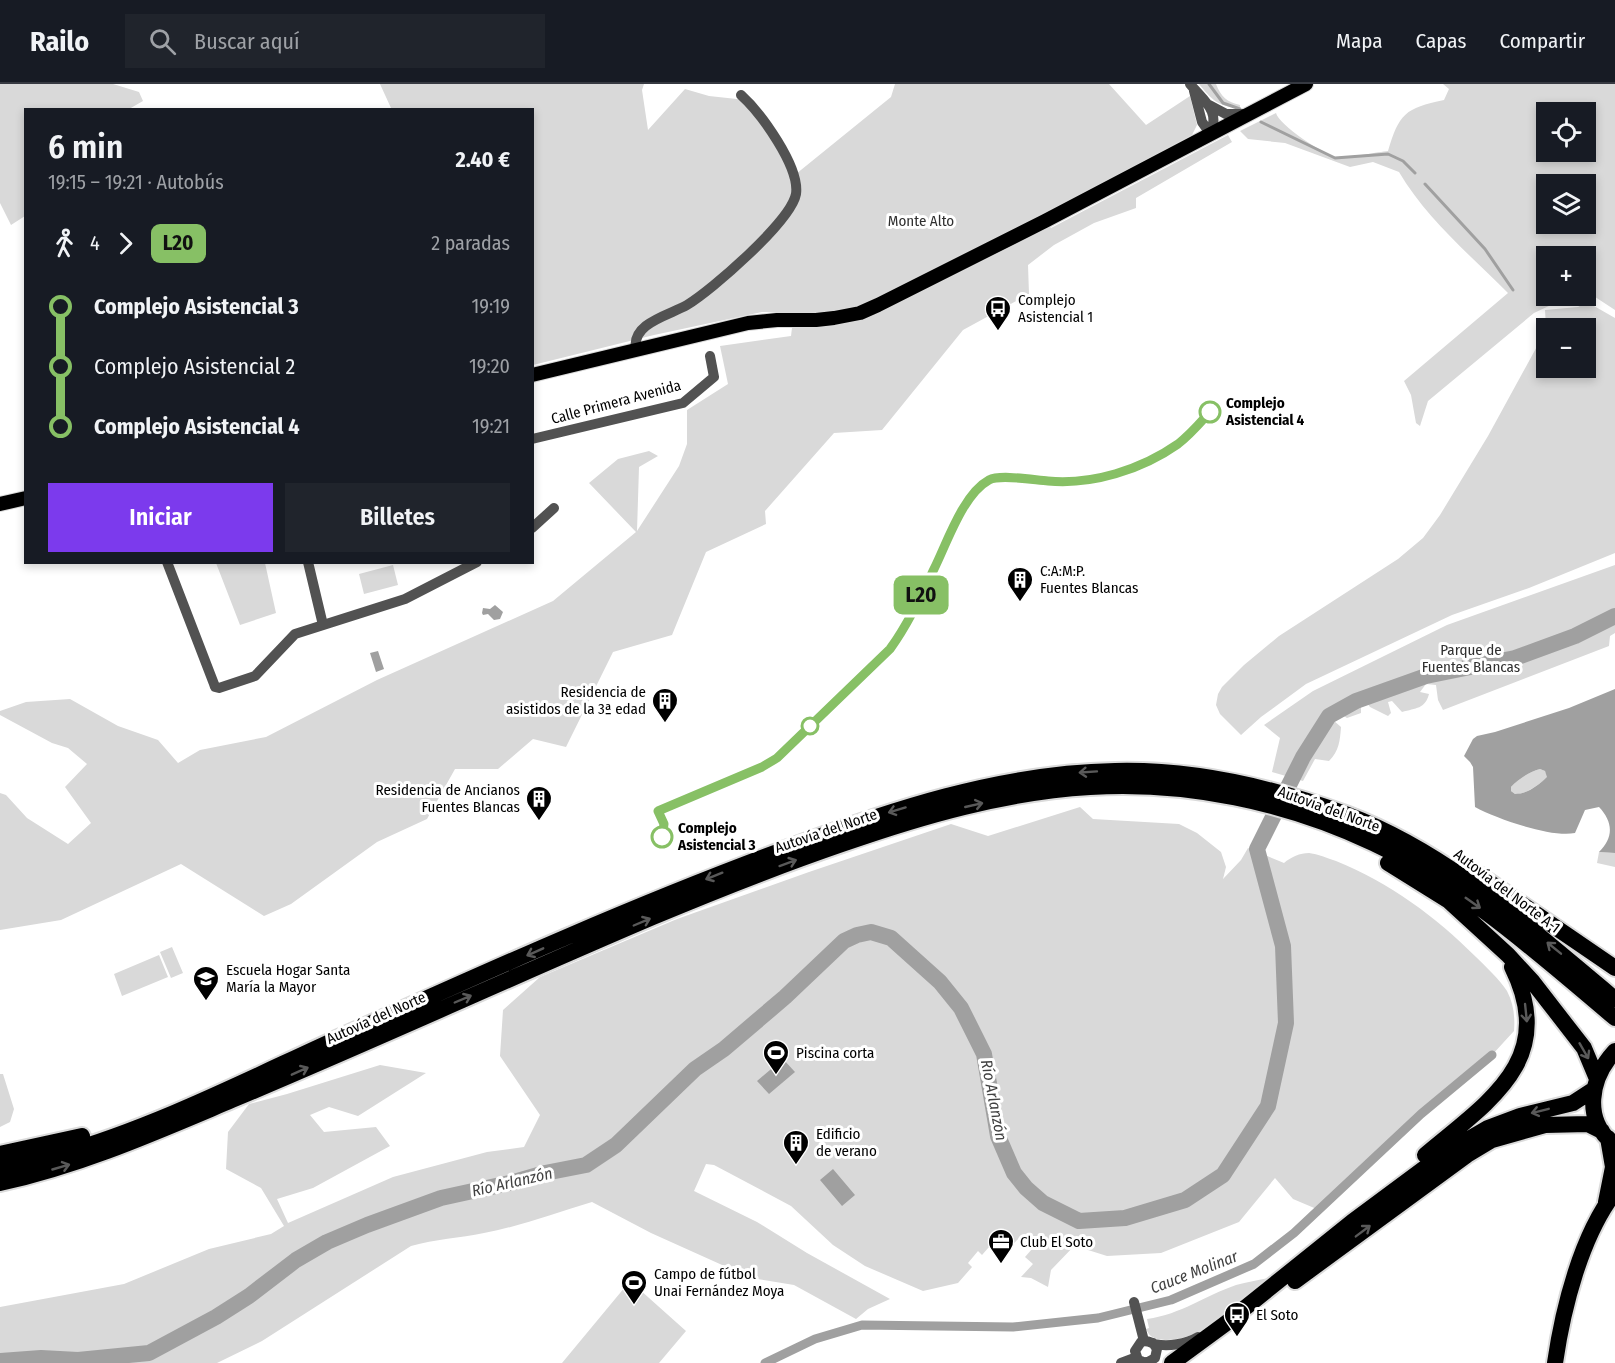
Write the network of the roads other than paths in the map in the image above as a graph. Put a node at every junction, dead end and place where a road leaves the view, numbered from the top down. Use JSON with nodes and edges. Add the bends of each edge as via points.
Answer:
{"nodes":[{"id":1,"x":1306,"y":84,"type":"edge"},
{"id":2,"x":1192,"y":86,"type":"edge"},
{"id":3,"x":741,"y":96,"type":"dead end"},
{"id":4,"x":1208,"y":105,"type":"junction"},
{"id":5,"x":1251,"y":112,"type":"junction"},
{"id":6,"x":1202,"y":122,"type":"junction"},
{"id":7,"x":1212,"y":132,"type":"junction"},
{"id":8,"x":1196,"y":142,"type":"junction"},
{"id":9,"x":636,"y":349,"type":"junction"},
{"id":10,"x":710,"y":356,"type":"dead end"},
{"id":11,"x":534,"y":374,"type":"edge"},
{"id":12,"x":534,"y":439,"type":"edge"},
{"id":13,"x":24,"y":498,"type":"edge"},
{"id":14,"x":0,"y":504,"type":"edge"},
{"id":15,"x":554,"y":508,"type":"dead end"},
{"id":16,"x":534,"y":526,"type":"edge"},
{"id":17,"x":168,"y":564,"type":"edge"},
{"id":18,"x":308,"y":564,"type":"edge"},
{"id":19,"x":473,"y":564,"type":"edge"},
{"id":20,"x":323,"y":625,"type":"junction"},
{"id":21,"x":1216,"y":787,"type":"junction"},
{"id":22,"x":1333,"y":819,"type":"junction"},
{"id":23,"x":1494,"y":942,"type":"junction"},
{"id":24,"x":1587,"y":949,"type":"junction"},
{"id":25,"x":1615,"y":959,"type":"edge"},
{"id":26,"x":1615,"y":968,"type":"edge"},
{"id":27,"x":1611,"y":1008,"type":"edge"},
{"id":28,"x":332,"y":1041,"type":"junction"},
{"id":29,"x":1615,"y":1051,"type":"edge"},
{"id":30,"x":1595,"y":1085,"type":"junction"},
{"id":31,"x":1608,"y":1138,"type":"edge"},
{"id":32,"x":0,"y":1154,"type":"edge"},
{"id":33,"x":1,"y":1179,"type":"edge"},
{"id":34,"x":1611,"y":1198,"type":"edge"},
{"id":35,"x":1352,"y":1222,"type":"junction"},
{"id":36,"x":1134,"y":1302,"type":"dead end"},
{"id":37,"x":1251,"y":1303,"type":"junction"},
{"id":38,"x":1148,"y":1342,"type":"junction"},
{"id":39,"x":1212,"y":1343,"type":"junction"},
{"id":40,"x":1141,"y":1361,"type":"edge"},
{"id":41,"x":1121,"y":1363,"type":"edge"},
{"id":42,"x":1172,"y":1363,"type":"edge"},
{"id":43,"x":1180,"y":1363,"type":"edge"},
{"id":44,"x":1188,"y":1363,"type":"edge"},
{"id":45,"x":1555,"y":1363,"type":"edge"}],
"edges":[{"from":1,"to":5,"type":"main road"},
{"from":2,"to":4,"type":"street"},
{"from":2,"to":6,"type":"street"},
{"from":3,"to":9,"type":"street","via":[[760,114],[790,165],[795,177],[794,200],[772,230],[706,292],[647,324],[637,337]]},
{"from":4,"to":5,"type":"street","via":[[1226,114]]},
{"from":4,"to":7,"type":"street","via":[[1214,119]]},
{"from":5,"to":7,"type":"main road"},
{"from":6,"to":7,"type":"street"},
{"from":6,"to":8,"type":"street"},
{"from":7,"to":8,"type":"main road"},
{"from":8,"to":9,"type":"main road","via":[[860,313],[816,320],[760,321]]},
{"from":9,"to":11,"type":"main road"},
{"from":10,"to":12,"type":"street","name":"Calle Primera Avenida","via":[[714,377],[683,402]]},
{"from":13,"to":14,"type":"main road"},
{"from":15,"to":16,"type":"street"},
{"from":17,"to":20,"type":"street","via":[[215,687],[255,676],[296,634]]},
{"from":18,"to":20,"type":"street"},
{"from":19,"to":20,"type":"street","via":[[405,599]]},
{"from":21,"to":22,"type":"highway","via":[[1288,820]]},
{"from":21,"to":22,"type":"highway","via":[[1294,790]]},
{"from":21,"to":28,"type":"highway","name":"Autovía del Norte","one_way":true,"via":[[1165,767],[1147,772],[1087,772],[1022,779],[924,802],[857,822],[675,892]]},
{"from":33,"to":21,"type":"highway","name":"Autovía del Norte","one_way":true,"via":[[80,1162],[156,1133],[724,887],[896,826],[973,805],[1053,790],[1093,786]]},
{"from":22,"to":23,"type":"highway","one_way":true,"via":[[1361,848],[1449,901]]},
{"from":22,"to":24,"type":"highway","via":[[1387,824],[1449,856]]},
{"from":22,"to":27,"type":"highway","name":"Autovía del Norte A-1","via":[[1399,838],[1463,877],[1504,907]]},
{"from":23,"to":30,"type":"highway","one_way":true,"via":[[1532,981],[1584,1048]]},
{"from":23,"to":35,"type":"highway","one_way":true,"via":[[1512,967],[1526,1003],[1526,1042],[1521,1059],[1494,1096]]},
{"from":24,"to":25,"type":"highway"},
{"from":24,"to":26,"type":"highway"},
{"from":28,"to":32,"type":"highway","via":[[153,1115],[72,1139]]},
{"from":28,"to":33,"type":"highway","via":[[135,1128]]},
{"from":29,"to":30,"type":"highway","via":[[1600,1070]]},
{"from":30,"to":31,"type":"highway","via":[[1595,1116]]},
{"from":30,"to":35,"type":"highway","one_way":true,"via":[[1573,1102],[1520,1116],[1471,1137]]},
{"from":31,"to":34,"type":"highway","via":[[1613,1167]]},
{"from":39,"to":31,"type":"highway","one_way":true,"via":[[1491,1140],[1545,1125],[1588,1124]]},
{"from":34,"to":45,"type":"highway","via":[[1575,1275]]},
{"from":35,"to":37,"type":"highway"},
{"from":36,"to":38,"type":"street"},
{"from":37,"to":38,"type":"street","via":[[1193,1340],[1171,1344]]},
{"from":37,"to":42,"type":"highway"},
{"from":38,"to":40,"type":"street","via":[[1136,1347]]},
{"from":38,"to":40,"type":"street","via":[[1157,1349],[1156,1355],[1149,1362]]},
{"from":39,"to":43,"type":"street"},
{"from":39,"to":44,"type":"highway"},
{"from":40,"to":41,"type":"street"}]}
